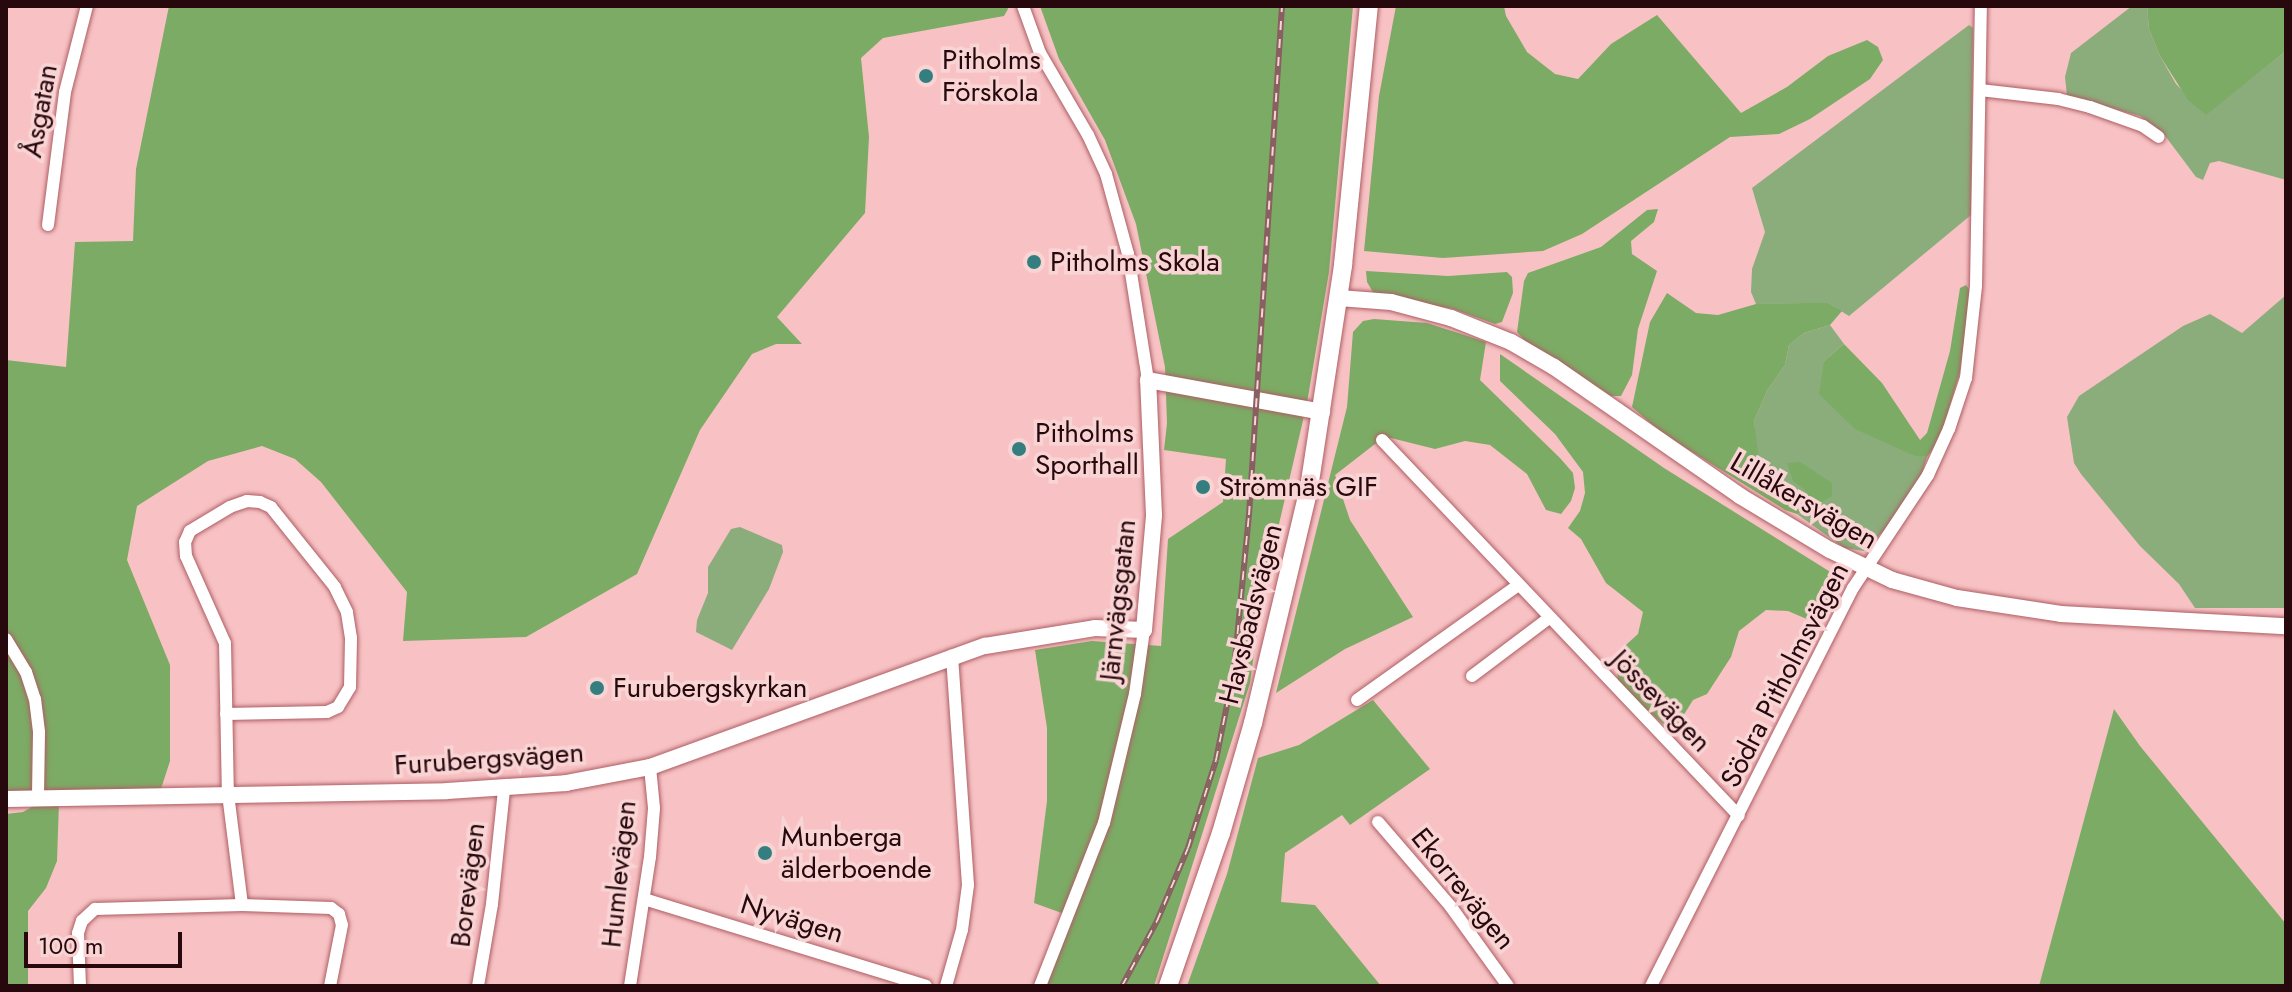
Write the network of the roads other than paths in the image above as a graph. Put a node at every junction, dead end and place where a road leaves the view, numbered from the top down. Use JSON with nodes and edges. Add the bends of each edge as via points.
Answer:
{"nodes":[{"id":1,"x":87,"y":6,"type":"edge"},
{"id":2,"x":1023,"y":6,"type":"edge"},
{"id":3,"x":1369,"y":6,"type":"edge"},
{"id":4,"x":1981,"y":6,"type":"edge"},
{"id":5,"x":1980,"y":90,"type":"junction"},
{"id":6,"x":2159,"y":137,"type":"dead end"},
{"id":7,"x":48,"y":225,"type":"dead end"},
{"id":8,"x":1339,"y":298,"type":"junction"},
{"id":9,"x":1148,"y":380,"type":"junction"},
{"id":10,"x":1322,"y":412,"type":"junction"},
{"id":11,"x":1382,"y":440,"type":"dead end"},
{"id":12,"x":1866,"y":568,"type":"junction"},
{"id":13,"x":1518,"y":585,"type":"junction"},
{"id":14,"x":1549,"y":618,"type":"junction"},
{"id":15,"x":2286,"y":626,"type":"edge"},
{"id":16,"x":1144,"y":630,"type":"junction"},
{"id":17,"x":6,"y":639,"type":"edge"},
{"id":18,"x":952,"y":656,"type":"junction"},
{"id":19,"x":1472,"y":676,"type":"dead end"},
{"id":20,"x":1357,"y":700,"type":"dead end"},
{"id":21,"x":226,"y":714,"type":"junction"},
{"id":22,"x":650,"y":767,"type":"junction"},
{"id":23,"x":504,"y":789,"type":"junction"},
{"id":24,"x":228,"y":794,"type":"junction"},
{"id":25,"x":38,"y":797,"type":"junction"},
{"id":26,"x":6,"y":799,"type":"edge"},
{"id":27,"x":1739,"y":816,"type":"junction"},
{"id":28,"x":1378,"y":822,"type":"dead end"},
{"id":29,"x":644,"y":899,"type":"junction"},
{"id":30,"x":242,"y":905,"type":"junction"},
{"id":31,"x":80,"y":986,"type":"edge"},
{"id":32,"x":330,"y":986,"type":"edge"},
{"id":33,"x":478,"y":986,"type":"edge"},
{"id":34,"x":630,"y":986,"type":"edge"},
{"id":35,"x":926,"y":986,"type":"edge"},
{"id":36,"x":946,"y":986,"type":"edge"},
{"id":37,"x":1040,"y":986,"type":"edge"},
{"id":38,"x":1168,"y":986,"type":"edge"},
{"id":39,"x":1508,"y":986,"type":"edge"},
{"id":40,"x":1651,"y":986,"type":"edge"}],
"edges":[{"from":1,"to":7,"type":"street","name":"Åsgatan","via":[[65,92]]},
{"from":2,"to":9,"type":"street","via":[[1040,53],[1106,174],[1128,254]]},
{"from":3,"to":8,"type":"main road","name":"Havsbadsvägen"},
{"from":4,"to":5,"type":"street","name":"Södra Pitholmsvägen"},
{"from":5,"to":6,"type":"street","via":[[2090,107]]},
{"from":5,"to":12,"type":"street","name":"Södra Pitholmsvägen","via":[[1976,286],[1966,378],[1928,475]]},
{"from":8,"to":10,"type":"main road","name":"Havsbadsvägen"},
{"from":8,"to":12,"type":"street","name":"Lillåkersvägen","via":[[1391,302],[1511,342],[1740,496]]},
{"from":9,"to":10,"type":"street"},
{"from":9,"to":16,"type":"street","name":"Järnvägsgatan","via":[[1154,515]]},
{"from":10,"to":38,"type":"main road","name":"Havsbadsvägen","via":[[1287,591],[1253,723]]},
{"from":11,"to":13,"type":"street","name":"Jössevägen"},
{"from":12,"to":15,"type":"street","name":"Lillåkersvägen","via":[[1957,598],[2048,612]]},
{"from":12,"to":27,"type":"street","name":"Södra Pitholmsvägen"},
{"from":13,"to":14,"type":"street","name":"Jössevägen"},
{"from":13,"to":20,"type":"street"},
{"from":14,"to":19,"type":"street"},
{"from":14,"to":27,"type":"street","name":"Jössevägen"},
{"from":16,"to":18,"type":"street","name":"Furubergsvägen","via":[[1075,630]]},
{"from":16,"to":37,"type":"street","name":"Järnvägsgatan","via":[[1135,694],[1104,823]]},
{"from":17,"to":25,"type":"street","via":[[35,699]]},
{"from":18,"to":22,"type":"street","name":"Furubergsvägen"},
{"from":18,"to":36,"type":"street","via":[[968,885]]},
{"from":21,"to":21,"type":"street","via":[[225,643],[186,556],[185,542],[190,531],[230,507],[260,502],[271,507],[335,587],[351,638],[350,687],[338,707],[327,712]]},
{"from":21,"to":24,"type":"street"},
{"from":22,"to":23,"type":"street","name":"Furubergsvägen"},
{"from":22,"to":29,"type":"street","name":"Humlevägen","via":[[654,808]]},
{"from":23,"to":24,"type":"street","name":"Furubergsvägen"},
{"from":23,"to":33,"type":"street","name":"Borevägen"},
{"from":24,"to":25,"type":"street","name":"Furubergsvägen"},
{"from":24,"to":30,"type":"street"},
{"from":25,"to":26,"type":"street","name":"Furubergsvägen"},
{"from":27,"to":40,"type":"street","name":"Södra Pitholmsvägen"},
{"from":28,"to":39,"type":"street","name":"Ekorrevägen","via":[[1451,907]]},
{"from":29,"to":34,"type":"street","name":"Humlevägen"},
{"from":29,"to":35,"type":"street","name":"Nyvägen"},
{"from":30,"to":31,"type":"street","via":[[95,909],[78,933]]},
{"from":30,"to":32,"type":"street","via":[[331,908],[339,914],[342,925]]}]}
